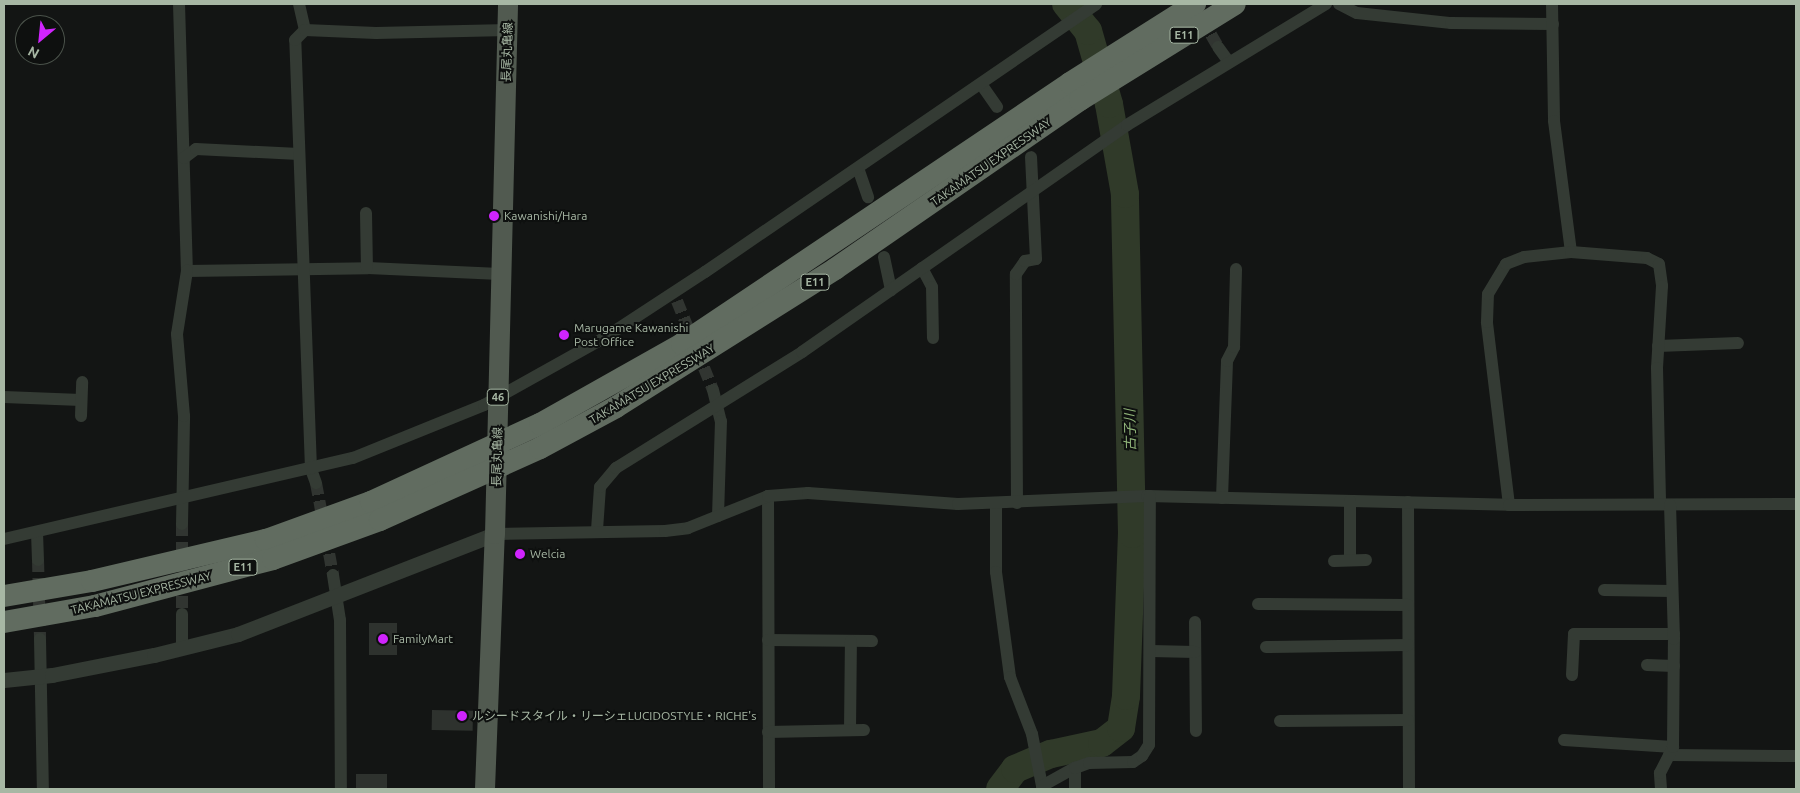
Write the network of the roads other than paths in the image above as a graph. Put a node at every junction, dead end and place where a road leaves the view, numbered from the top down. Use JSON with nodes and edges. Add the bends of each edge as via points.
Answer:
{"nodes":[{"id":1,"x":179,"y":4,"type":"edge"},
{"id":2,"x":299,"y":4,"type":"edge"},
{"id":3,"x":508,"y":4,"type":"edge"},
{"id":4,"x":1096,"y":4,"type":"edge"},
{"id":5,"x":1195,"y":4,"type":"edge"},
{"id":6,"x":1234,"y":4,"type":"edge"},
{"id":7,"x":1326,"y":4,"type":"edge"},
{"id":8,"x":1339,"y":4,"type":"edge"},
{"id":9,"x":1552,"y":4,"type":"edge"},
{"id":10,"x":1553,"y":24,"type":"junction"},
{"id":11,"x":305,"y":30,"type":"junction"},
{"id":12,"x":508,"y":30,"type":"junction"},
{"id":13,"x":1218,"y":47,"type":"tunnel mouth"},
{"id":14,"x":1128,"y":57,"type":"junction"},
{"id":15,"x":1228,"y":61,"type":"junction"},
{"id":16,"x":981,"y":84,"type":"junction"},
{"id":17,"x":1075,"y":92,"type":"junction"},
{"id":18,"x":998,"y":107,"type":"dead end"},
{"id":19,"x":299,"y":154,"type":"junction"},
{"id":20,"x":1031,"y":157,"type":"dead end"},
{"id":21,"x":184,"y":158,"type":"junction"},
{"id":22,"x":858,"y":168,"type":"junction"},
{"id":23,"x":1035,"y":189,"type":"junction"},
{"id":24,"x":868,"y":197,"type":"dead end"},
{"id":25,"x":366,"y":213,"type":"dead end"},
{"id":26,"x":1571,"y":252,"type":"junction"},
{"id":27,"x":884,"y":257,"type":"dead end"},
{"id":28,"x":306,"y":268,"type":"junction"},
{"id":29,"x":367,"y":268,"type":"junction"},
{"id":30,"x":922,"y":268,"type":"junction"},
{"id":31,"x":1236,"y":269,"type":"dead end"},
{"id":32,"x":187,"y":271,"type":"junction"},
{"id":33,"x":500,"y":274,"type":"junction"},
{"id":34,"x":891,"y":290,"type":"junction"},
{"id":35,"x":933,"y":338,"type":"dead end"},
{"id":36,"x":1738,"y":343,"type":"dead end"},
{"id":37,"x":1658,"y":346,"type":"junction"},
{"id":38,"x":82,"y":382,"type":"dead end"},
{"id":39,"x":713,"y":390,"type":"tunnel mouth"},
{"id":40,"x":4,"y":397,"type":"edge"},
{"id":41,"x":498,"y":397,"type":"junction"},
{"id":42,"x":81,"y":400,"type":"junction"},
{"id":43,"x":717,"y":405,"type":"junction"},
{"id":44,"x":81,"y":416,"type":"dead end"},
{"id":45,"x":311,"y":469,"type":"junction"},
{"id":46,"x":316,"y":483,"type":"tunnel mouth"},
{"id":47,"x":768,"y":496,"type":"junction"},
{"id":48,"x":1148,"y":496,"type":"junction"},
{"id":49,"x":180,"y":498,"type":"junction"},
{"id":50,"x":1222,"y":498,"type":"junction"},
{"id":51,"x":1350,"y":501,"type":"junction"},
{"id":52,"x":1017,"y":502,"type":"junction"},
{"id":53,"x":1408,"y":502,"type":"junction"},
{"id":54,"x":996,"y":503,"type":"junction"},
{"id":55,"x":1796,"y":504,"type":"edge"},
{"id":56,"x":1509,"y":505,"type":"junction"},
{"id":57,"x":1665,"y":505,"type":"junction"},
{"id":58,"x":718,"y":516,"type":"junction"},
{"id":59,"x":182,"y":524,"type":"tunnel mouth"},
{"id":60,"x":597,"y":530,"type":"junction"},
{"id":61,"x":37,"y":532,"type":"junction"},
{"id":62,"x":495,"y":534,"type":"junction"},
{"id":63,"x":4,"y":539,"type":"edge"},
{"id":64,"x":38,"y":560,"type":"tunnel mouth"},
{"id":65,"x":1350,"y":560,"type":"junction"},
{"id":66,"x":1366,"y":560,"type":"dead end"},
{"id":67,"x":1334,"y":561,"type":"dead end"},
{"id":68,"x":333,"y":575,"type":"tunnel mouth"},
{"id":69,"x":1604,"y":590,"type":"dead end"},
{"id":70,"x":1672,"y":591,"type":"junction"},
{"id":71,"x":4,"y":596,"type":"edge"},
{"id":72,"x":337,"y":598,"type":"junction"},
{"id":73,"x":1258,"y":604,"type":"dead end"},
{"id":74,"x":1408,"y":605,"type":"junction"},
{"id":75,"x":182,"y":614,"type":"tunnel mouth"},
{"id":76,"x":4,"y":622,"type":"edge"},
{"id":77,"x":1194,"y":622,"type":"dead end"},
{"id":78,"x":1674,"y":634,"type":"junction"},
{"id":79,"x":40,"y":640,"type":"tunnel mouth"},
{"id":80,"x":768,"y":640,"type":"junction"},
{"id":81,"x":851,"y":641,"type":"junction"},
{"id":82,"x":872,"y":641,"type":"dead end"},
{"id":83,"x":1408,"y":645,"type":"junction"},
{"id":84,"x":1266,"y":647,"type":"dead end"},
{"id":85,"x":182,"y":648,"type":"junction"},
{"id":86,"x":1151,"y":651,"type":"junction"},
{"id":87,"x":1195,"y":652,"type":"junction"},
{"id":88,"x":1647,"y":665,"type":"dead end"},
{"id":89,"x":1674,"y":666,"type":"junction"},
{"id":90,"x":1572,"y":675,"type":"dead end"},
{"id":91,"x":42,"y":676,"type":"junction"},
{"id":92,"x":4,"y":680,"type":"edge"},
{"id":93,"x":1408,"y":720,"type":"junction"},
{"id":94,"x":1280,"y":721,"type":"dead end"},
{"id":95,"x":850,"y":730,"type":"junction"},
{"id":96,"x":864,"y":730,"type":"dead end"},
{"id":97,"x":1196,"y":731,"type":"dead end"},
{"id":98,"x":768,"y":732,"type":"junction"},
{"id":99,"x":1564,"y":740,"type":"dead end"},
{"id":100,"x":1671,"y":751,"type":"junction"},
{"id":101,"x":1796,"y":756,"type":"edge"},
{"id":102,"x":1075,"y":768,"type":"junction"},
{"id":103,"x":43,"y":789,"type":"edge"},
{"id":104,"x":341,"y":789,"type":"edge"},
{"id":105,"x":485,"y":789,"type":"edge"},
{"id":106,"x":768,"y":789,"type":"edge"},
{"id":107,"x":1075,"y":789,"type":"edge"},
{"id":108,"x":1409,"y":789,"type":"edge"},
{"id":109,"x":1660,"y":789,"type":"edge"}],
"edges":[{"from":1,"to":21,"type":"street"},
{"from":2,"to":11,"type":"street"},
{"from":3,"to":12,"type":"main road","name":"長尾丸亀線","number":"46"},
{"from":4,"to":16,"type":"street"},
{"from":5,"to":14,"type":"highway","name":"TAKAMATSU EXPRESSWAY","number":"E11"},
{"from":6,"to":14,"type":"highway","name":"TAKAMATSU EXPRESSWAY","number":"E11"},
{"from":7,"to":15,"type":"street"},
{"from":8,"to":10,"type":"street","via":[[1357,13],[1450,23]]},
{"from":9,"to":10,"type":"street"},
{"from":10,"to":26,"type":"street","via":[[1554,121]]},
{"from":11,"to":12,"type":"street","via":[[376,33]]},
{"from":11,"to":19,"type":"street","via":[[295,40]]},
{"from":12,"to":33,"type":"main road","name":"長尾丸亀線","number":"46"},
{"from":13,"to":15,"type":"street"},
{"from":14,"to":17,"type":"highway","name":"TAKAMATSU EXPRESSWAY","number":"E11"},
{"from":15,"to":23,"type":"street"},
{"from":16,"to":18,"type":"street"},
{"from":16,"to":22,"type":"street"},
{"from":17,"to":71,"type":"highway","name":"TAKAMATSU EXPRESSWAY","number":"E11","via":[[682,344],[540,424],[470,457],[371,502],[266,540],[92,582]]},
{"from":17,"to":76,"type":"highway","name":"TAKAMATSU EXPRESSWAY","number":"E11","via":[[835,270],[625,402],[540,448],[380,520],[274,559],[95,606]]},
{"from":19,"to":21,"type":"street","via":[[196,149]]},
{"from":19,"to":28,"type":"street"},
{"from":20,"to":23,"type":"street"},
{"from":21,"to":32,"type":"street"},
{"from":22,"to":24,"type":"street"},
{"from":22,"to":41,"type":"street","via":[[674,298]]},
{"from":23,"to":30,"type":"street"},
{"from":23,"to":52,"type":"street","via":[[1036,259],[1025,261],[1016,274]]},
{"from":25,"to":29,"type":"street"},
{"from":26,"to":37,"type":"street","via":[[1647,258],[1659,264],[1662,286]]},
{"from":26,"to":56,"type":"street","via":[[1524,257],[1506,264],[1488,294],[1488,322]]},
{"from":27,"to":34,"type":"street"},
{"from":28,"to":29,"type":"street"},
{"from":28,"to":32,"type":"street"},
{"from":28,"to":45,"type":"street"},
{"from":29,"to":33,"type":"street"},
{"from":30,"to":34,"type":"street"},
{"from":30,"to":35,"type":"street","via":[[932,287]]},
{"from":31,"to":50,"type":"street","via":[[1234,347],[1227,361]]},
{"from":32,"to":49,"type":"street","via":[[177,334],[184,416]]},
{"from":33,"to":41,"type":"main road","name":"長尾丸亀線","number":"46"},
{"from":34,"to":43,"type":"street","via":[[802,352]]},
{"from":36,"to":37,"type":"street"},
{"from":37,"to":57,"type":"street"},
{"from":38,"to":42,"type":"street"},
{"from":39,"to":43,"type":"street"},
{"from":40,"to":42,"type":"street"},
{"from":41,"to":45,"type":"street","via":[[353,458]]},
{"from":41,"to":62,"type":"main road","name":"長尾丸亀線","number":"46"},
{"from":42,"to":44,"type":"street"},
{"from":43,"to":58,"type":"street","via":[[721,421]]},
{"from":43,"to":60,"type":"street","via":[[607,476],[600,487]]},
{"from":45,"to":46,"type":"street"},
{"from":45,"to":49,"type":"street"},
{"from":47,"to":54,"type":"street","via":[[808,493],[958,504]]},
{"from":47,"to":58,"type":"street"},
{"from":47,"to":80,"type":"street"},
{"from":48,"to":50,"type":"street"},
{"from":48,"to":52,"type":"street"},
{"from":48,"to":86,"type":"street"},
{"from":49,"to":59,"type":"street"},
{"from":49,"to":61,"type":"street"},
{"from":50,"to":51,"type":"street"},
{"from":51,"to":53,"type":"street"},
{"from":51,"to":65,"type":"street"},
{"from":52,"to":54,"type":"street"},
{"from":53,"to":56,"type":"street"},
{"from":53,"to":74,"type":"street"},
{"from":54,"to":102,"type":"street","via":[[996,572],[1010,677],[1036,752],[1042,786]]},
{"from":55,"to":57,"type":"street"},
{"from":56,"to":57,"type":"street"},
{"from":57,"to":70,"type":"street"},
{"from":58,"to":60,"type":"street","via":[[688,528],[665,531]]},
{"from":60,"to":62,"type":"street"},
{"from":61,"to":63,"type":"street"},
{"from":61,"to":64,"type":"street"},
{"from":62,"to":72,"type":"street"},
{"from":62,"to":105,"type":"main road","name":"長尾丸亀線","number":"46"},
{"from":65,"to":66,"type":"street"},
{"from":65,"to":67,"type":"street"},
{"from":68,"to":72,"type":"street"},
{"from":69,"to":70,"type":"street"},
{"from":70,"to":78,"type":"street"},
{"from":72,"to":85,"type":"street","via":[[238,634]]},
{"from":72,"to":104,"type":"street"},
{"from":73,"to":74,"type":"street"},
{"from":74,"to":83,"type":"street"},
{"from":75,"to":85,"type":"street"},
{"from":77,"to":87,"type":"street"},
{"from":78,"to":89,"type":"street"},
{"from":78,"to":90,"type":"street","via":[[1574,634]]},
{"from":79,"to":91,"type":"street"},
{"from":80,"to":81,"type":"street"},
{"from":80,"to":98,"type":"street"},
{"from":81,"to":82,"type":"street"},
{"from":81,"to":95,"type":"street"},
{"from":83,"to":84,"type":"street"},
{"from":83,"to":93,"type":"street"},
{"from":85,"to":91,"type":"street"},
{"from":86,"to":87,"type":"street"},
{"from":86,"to":102,"type":"street","via":[[1149,745],[1142,756],[1122,764],[1089,763]]},
{"from":87,"to":97,"type":"street"},
{"from":88,"to":89,"type":"street"},
{"from":89,"to":100,"type":"street"},
{"from":91,"to":92,"type":"street"},
{"from":91,"to":103,"type":"street"},
{"from":93,"to":94,"type":"street"},
{"from":93,"to":108,"type":"street"},
{"from":95,"to":96,"type":"street"},
{"from":95,"to":98,"type":"street"},
{"from":98,"to":106,"type":"street"},
{"from":99,"to":100,"type":"street"},
{"from":100,"to":101,"type":"street"},
{"from":100,"to":109,"type":"street","via":[[1660,773]]},
{"from":102,"to":107,"type":"street"}]}
